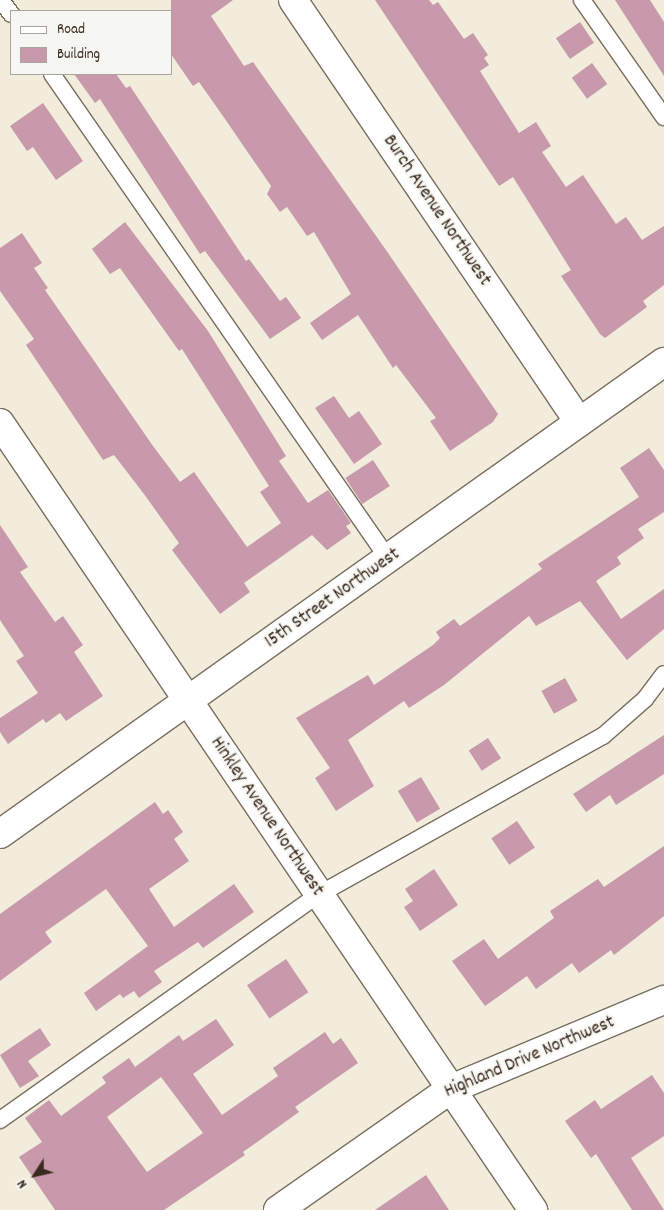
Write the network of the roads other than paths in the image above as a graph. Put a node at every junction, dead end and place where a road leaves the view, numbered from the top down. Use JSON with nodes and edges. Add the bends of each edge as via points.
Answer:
{"nodes":[{"id":1,"x":1,"y":0,"type":"edge"},
{"id":2,"x":292,"y":0,"type":"edge"},
{"id":3,"x":582,"y":0,"type":"edge"},
{"id":4,"x":10,"y":13,"type":"edge"},
{"id":5,"x":53,"y":75,"type":"edge"},
{"id":6,"x":664,"y":117,"type":"edge"},
{"id":7,"x":664,"y":362,"type":"edge"},
{"id":8,"x":579,"y":422,"type":"junction"},
{"id":9,"x":0,"y":423,"type":"edge"},
{"id":10,"x":389,"y":560,"type":"junction"},
{"id":11,"x":664,"y":674,"type":"edge"},
{"id":12,"x":187,"y":699,"type":"junction"},
{"id":13,"x":0,"y":834,"type":"edge"},
{"id":14,"x":318,"y":895,"type":"junction"},
{"id":15,"x":664,"y":1000,"type":"edge"},
{"id":16,"x":451,"y":1089,"type":"junction"},
{"id":17,"x":0,"y":1120,"type":"edge"},
{"id":18,"x":278,"y":1210,"type":"edge"},
{"id":19,"x":533,"y":1210,"type":"edge"}],
"edges":[{"from":1,"to":4,"type":"lane"},
{"from":2,"to":8,"type":"street","name":"Burch Avenue Northwest"},
{"from":3,"to":6,"type":"lane"},
{"from":5,"to":10,"type":"lane"},
{"from":7,"to":8,"type":"street","name":"15th Street Northwest"},
{"from":8,"to":10,"type":"street","name":"15th Street Northwest"},
{"from":9,"to":12,"type":"street","name":"Hinkley Avenue Northwest"},
{"from":10,"to":12,"type":"street","name":"15th Street Northwest"},
{"from":11,"to":14,"type":"lane","via":[[645,699],[603,736]]},
{"from":12,"to":13,"type":"street","name":"15th Street Northwest"},
{"from":12,"to":14,"type":"street","name":"Hinkley Avenue Northwest"},
{"from":14,"to":16,"type":"street","name":"Hinkley Avenue Northwest"},
{"from":14,"to":17,"type":"lane"},
{"from":15,"to":16,"type":"street","name":"Highland Drive Northwest"},
{"from":16,"to":18,"type":"street","name":"Highland Drive Northwest"},
{"from":16,"to":19,"type":"street","name":"Hinkley Avenue Northwest"}]}
